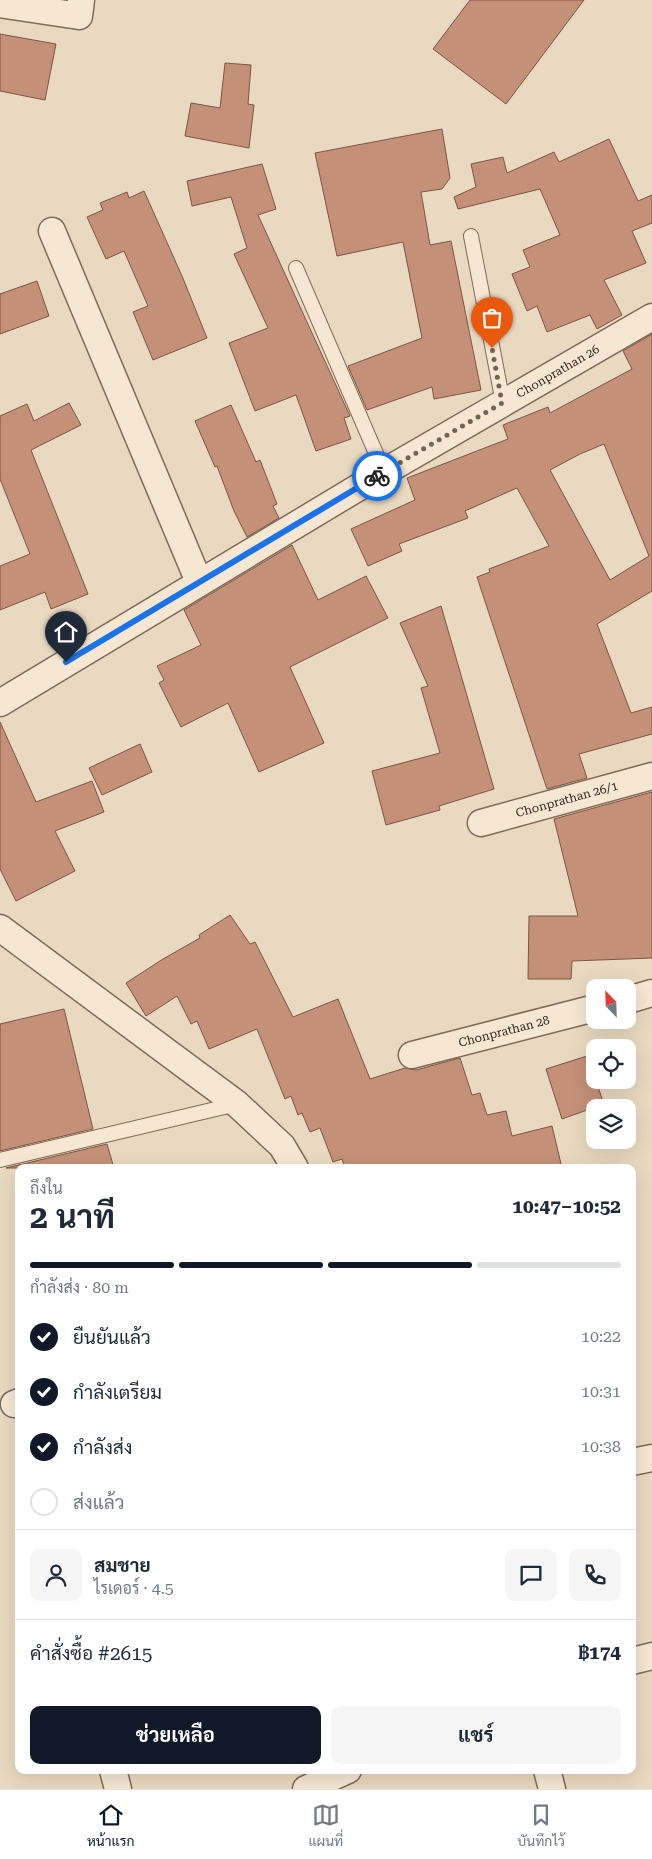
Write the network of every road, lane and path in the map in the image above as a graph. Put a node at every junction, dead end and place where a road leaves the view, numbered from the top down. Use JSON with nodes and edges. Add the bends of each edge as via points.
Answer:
{"nodes":[{"id":1,"x":81,"y":0,"type":"edge"},
{"id":2,"x":0,"y":4,"type":"edge"},
{"id":3,"x":52,"y":231,"type":"dead end"},
{"id":4,"x":471,"y":236,"type":"dead end"},
{"id":5,"x":296,"y":268,"type":"dead end"},
{"id":6,"x":652,"y":317,"type":"edge"},
{"id":7,"x":502,"y":403,"type":"junction"},
{"id":8,"x":384,"y":472,"type":"junction"},
{"id":9,"x":200,"y":582,"type":"junction"},
{"id":10,"x":0,"y":703,"type":"edge"},
{"id":11,"x":652,"y":776,"type":"edge"},
{"id":12,"x":482,"y":823,"type":"dead end"},
{"id":13,"x":0,"y":928,"type":"edge"},
{"id":14,"x":652,"y":993,"type":"edge"},
{"id":15,"x":636,"y":998,"type":"edge"},
{"id":16,"x":586,"y":1010,"type":"edge"},
{"id":17,"x":412,"y":1055,"type":"dead end"},
{"id":18,"x":237,"y":1104,"type":"junction"},
{"id":19,"x":0,"y":1160,"type":"edge"},
{"id":20,"x":292,"y":1164,"type":"edge"},
{"id":21,"x":652,"y":1458,"type":"edge"},
{"id":22,"x":636,"y":1461,"type":"edge"},
{"id":23,"x":652,"y":1656,"type":"edge"},
{"id":24,"x":636,"y":1660,"type":"edge"},
{"id":25,"x":114,"y":1774,"type":"edge"},
{"id":26,"x":339,"y":1774,"type":"edge"},
{"id":27,"x":548,"y":1774,"type":"edge"},
{"id":28,"x":118,"y":1789,"type":"edge"},
{"id":29,"x":306,"y":1789,"type":"edge"},
{"id":30,"x":552,"y":1789,"type":"edge"}],
"edges":[{"from":1,"to":2,"type":"street","via":[[79,16]]},
{"from":3,"to":9,"type":"street"},
{"from":4,"to":7,"type":"lane"},
{"from":5,"to":8,"type":"lane"},
{"from":6,"to":7,"type":"street","name":"Chonprathan 26"},
{"from":7,"to":8,"type":"street","name":"Chonprathan 26"},
{"from":8,"to":9,"type":"street","name":"Chonprathan 26"},
{"from":9,"to":10,"type":"street","name":"Chonprathan 26"},
{"from":11,"to":12,"type":"street","name":"Chonprathan 26/1"},
{"from":13,"to":18,"type":"street"},
{"from":14,"to":15,"type":"street"},
{"from":16,"to":17,"type":"street","name":"Chonprathan 28"},
{"from":18,"to":19,"type":"lane"},
{"from":18,"to":20,"type":"street","via":[[282,1146]]},
{"from":21,"to":22,"type":"street"},
{"from":23,"to":24,"type":"street"},
{"from":25,"to":28,"type":"street"},
{"from":26,"to":29,"type":"street"},
{"from":27,"to":30,"type":"street"}]}
